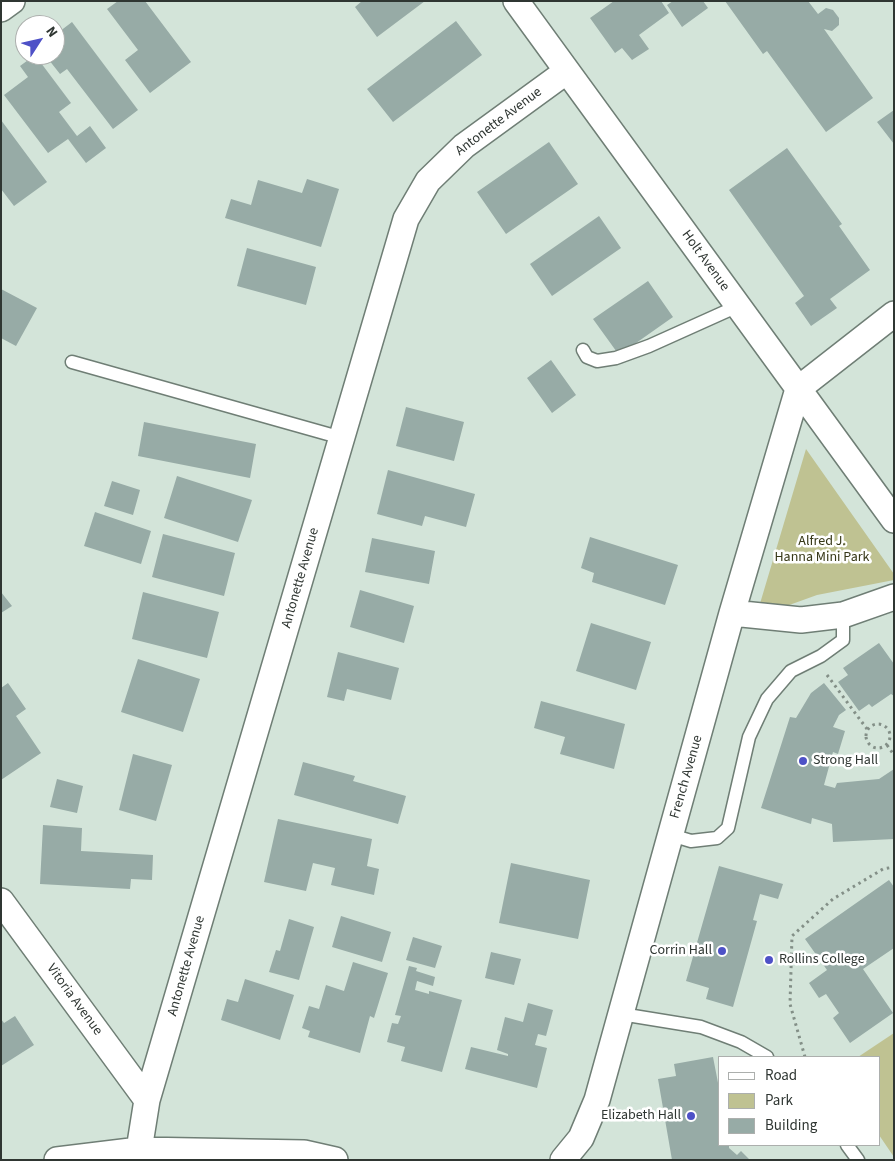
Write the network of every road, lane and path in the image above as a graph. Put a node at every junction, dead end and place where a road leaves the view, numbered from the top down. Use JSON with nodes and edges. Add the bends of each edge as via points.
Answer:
{"nodes":[{"id":1,"x":12,"y":1,"type":"edge"},
{"id":2,"x":516,"y":1,"type":"edge"},
{"id":3,"x":1,"y":9,"type":"edge"},
{"id":4,"x":567,"y":71,"type":"junction"},
{"id":5,"x":738,"y":306,"type":"junction"},
{"id":6,"x":894,"y":314,"type":"edge"},
{"id":7,"x":582,"y":350,"type":"dead end"},
{"id":8,"x":72,"y":362,"type":"dead end"},
{"id":9,"x":798,"y":389,"type":"junction"},
{"id":10,"x":342,"y":438,"type":"junction"},
{"id":11,"x":894,"y":520,"type":"edge"},
{"id":12,"x":894,"y":597,"type":"edge"},
{"id":13,"x":732,"y":613,"type":"junction"},
{"id":14,"x":843,"y":615,"type":"junction"},
{"id":15,"x":826,"y":675,"type":"dead end"},
{"id":16,"x":867,"y":729,"type":"junction"},
{"id":17,"x":886,"y":745,"type":"junction"},
{"id":18,"x":894,"y":755,"type":"edge"},
{"id":19,"x":671,"y":835,"type":"junction"},
{"id":20,"x":894,"y":867,"type":"edge"},
{"id":21,"x":1,"y":900,"type":"edge"},
{"id":22,"x":621,"y":1014,"type":"junction"},
{"id":23,"x":764,"y":1056,"type":"edge"},
{"id":24,"x":805,"y":1056,"type":"edge"},
{"id":25,"x":147,"y":1100,"type":"junction"},
{"id":26,"x":848,"y":1146,"type":"edge"},
{"id":27,"x":139,"y":1150,"type":"junction"},
{"id":28,"x":57,"y":1160,"type":"edge"},
{"id":29,"x":335,"y":1160,"type":"edge"},
{"id":30,"x":563,"y":1160,"type":"edge"},
{"id":31,"x":858,"y":1160,"type":"edge"}],
"edges":[{"from":1,"to":3,"type":"street"},
{"from":2,"to":4,"type":"street","name":"Holt Avenue"},
{"from":4,"to":5,"type":"street","name":"Holt Avenue"},
{"from":4,"to":10,"type":"street","name":"Antonette Avenue","via":[[464,146],[428,181],[406,219]]},
{"from":5,"to":7,"type":"lane","via":[[658,343],[616,358],[597,361],[587,357]]},
{"from":5,"to":9,"type":"street","name":"Holt Avenue"},
{"from":6,"to":9,"type":"street"},
{"from":8,"to":10,"type":"lane"},
{"from":9,"to":11,"type":"street","name":"Holt Avenue"},
{"from":9,"to":13,"type":"street","name":"French Avenue"},
{"from":10,"to":25,"type":"street","name":"Antonette Avenue"},
{"from":12,"to":14,"type":"street"},
{"from":13,"to":14,"type":"street","via":[[801,620]]},
{"from":13,"to":19,"type":"street","name":"French Avenue"},
{"from":14,"to":19,"type":"lane","via":[[843,640],[791,671],[767,699],[749,737],[728,828],[717,838],[691,841]]},
{"from":15,"to":16,"type":"path"},
{"from":16,"to":17,"type":"path","via":[[865,737],[872,747]]},
{"from":16,"to":17,"type":"path","via":[[878,723],[886,726],[890,738]]},
{"from":17,"to":18,"type":"path"},
{"from":19,"to":22,"type":"street","name":"French Avenue"},
{"from":20,"to":24,"type":"path","via":[[882,869],[833,899],[792,936],[790,1004]]},
{"from":21,"to":25,"type":"street","name":"Vitoria Avenue"},
{"from":22,"to":23,"type":"lane","via":[[701,1027],[740,1042]]},
{"from":22,"to":30,"type":"street","name":"French Avenue","via":[[597,1100],[581,1138]]},
{"from":25,"to":27,"type":"street","name":"Antonette Avenue"},
{"from":26,"to":31,"type":"lane"},
{"from":27,"to":28,"type":"street"},
{"from":27,"to":29,"type":"street","via":[[304,1152]]}]}
